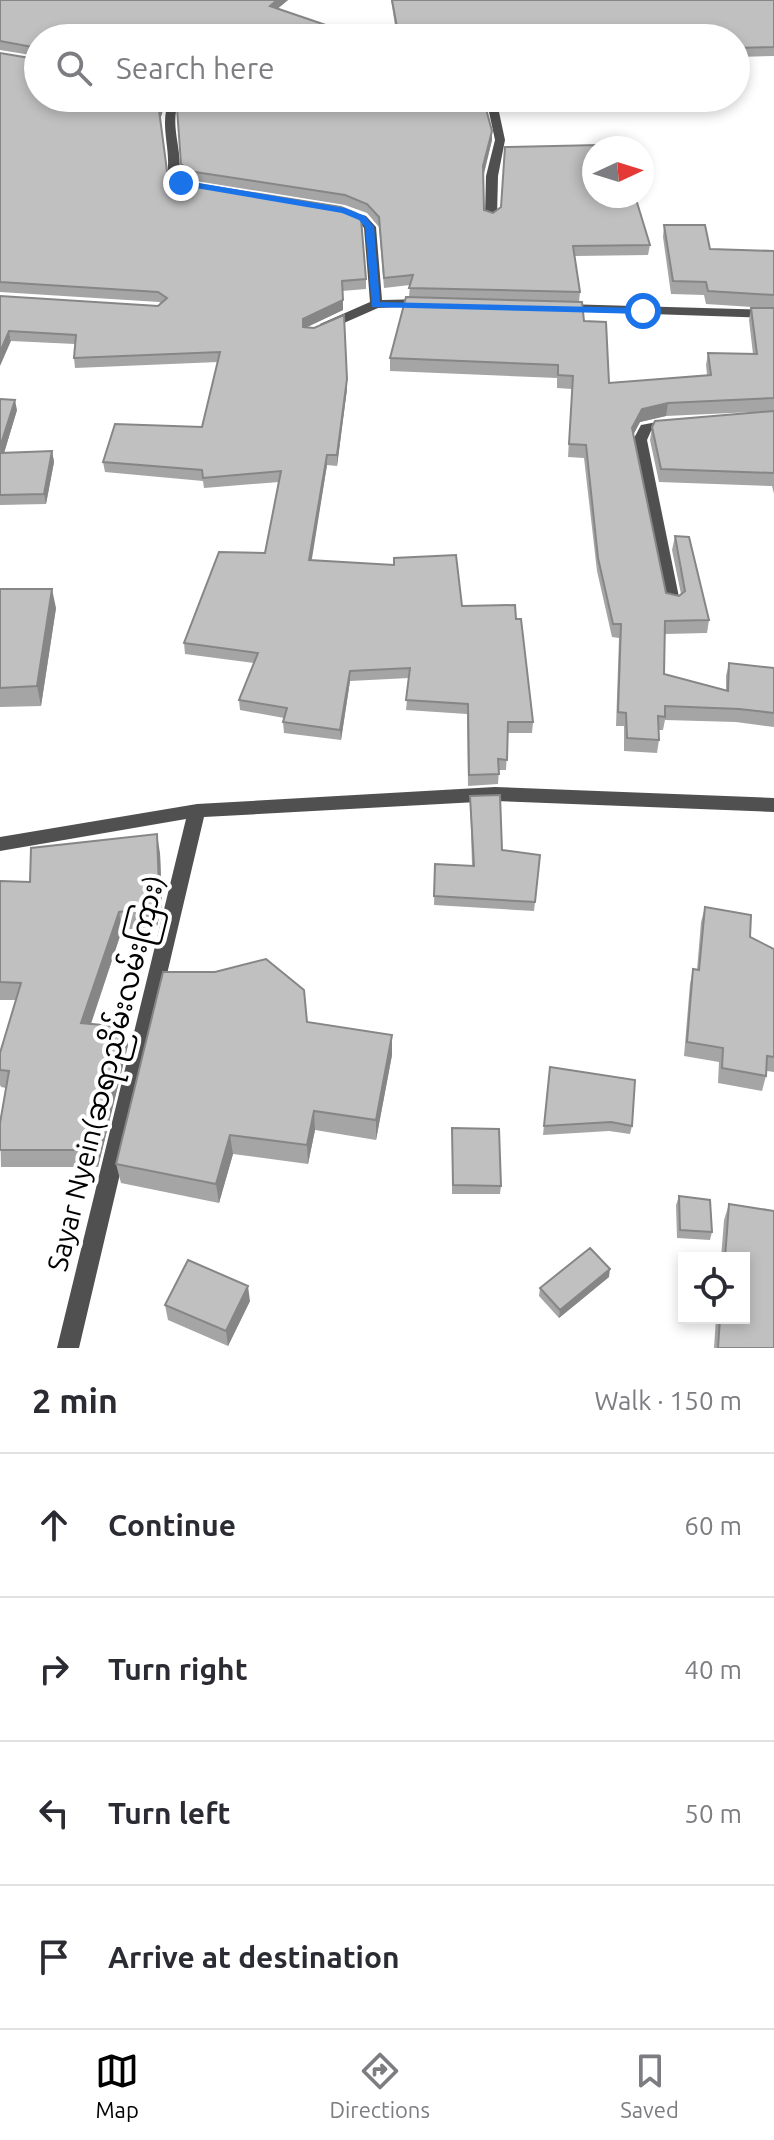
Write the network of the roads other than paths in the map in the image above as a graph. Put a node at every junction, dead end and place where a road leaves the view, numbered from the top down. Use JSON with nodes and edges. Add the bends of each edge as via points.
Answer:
{"nodes":[{"id":1,"x":167,"y":112,"type":"edge"},
{"id":2,"x":494,"y":112,"type":"edge"},
{"id":3,"x":207,"y":189,"type":"edge"},
{"id":4,"x":329,"y":208,"type":"edge"},
{"id":5,"x":491,"y":217,"type":"edge"},
{"id":6,"x":376,"y":304,"type":"junction"},
{"id":7,"x":441,"y":304,"type":"edge"},
{"id":8,"x":550,"y":308,"type":"edge"},
{"id":9,"x":774,"y":314,"type":"edge"},
{"id":10,"x":310,"y":332,"type":"edge"},
{"id":11,"x":681,"y":422,"type":"edge"},
{"id":12,"x":672,"y":602,"type":"edge"},
{"id":13,"x":774,"y":805,"type":"edge"},
{"id":14,"x":197,"y":811,"type":"junction"},
{"id":15,"x":0,"y":844,"type":"edge"},
{"id":16,"x":68,"y":1348,"type":"edge"}],
"edges":[{"from":1,"to":3,"type":"street","via":[[177,160],[173,176]]},
{"from":2,"to":5,"type":"street","via":[[500,140]]},
{"from":4,"to":6,"type":"street","via":[[362,218],[370,227]]},
{"from":6,"to":7,"type":"street"},
{"from":6,"to":10,"type":"street"},
{"from":8,"to":9,"type":"street"},
{"from":11,"to":12,"type":"street","via":[[646,428],[640,440]]},
{"from":13,"to":14,"type":"street","via":[[495,794]]},
{"from":14,"to":15,"type":"street"},
{"from":14,"to":16,"type":"street","name":"Sayar Nyein(ဆရာညိမ်းလမ်းကြား)"}]}
